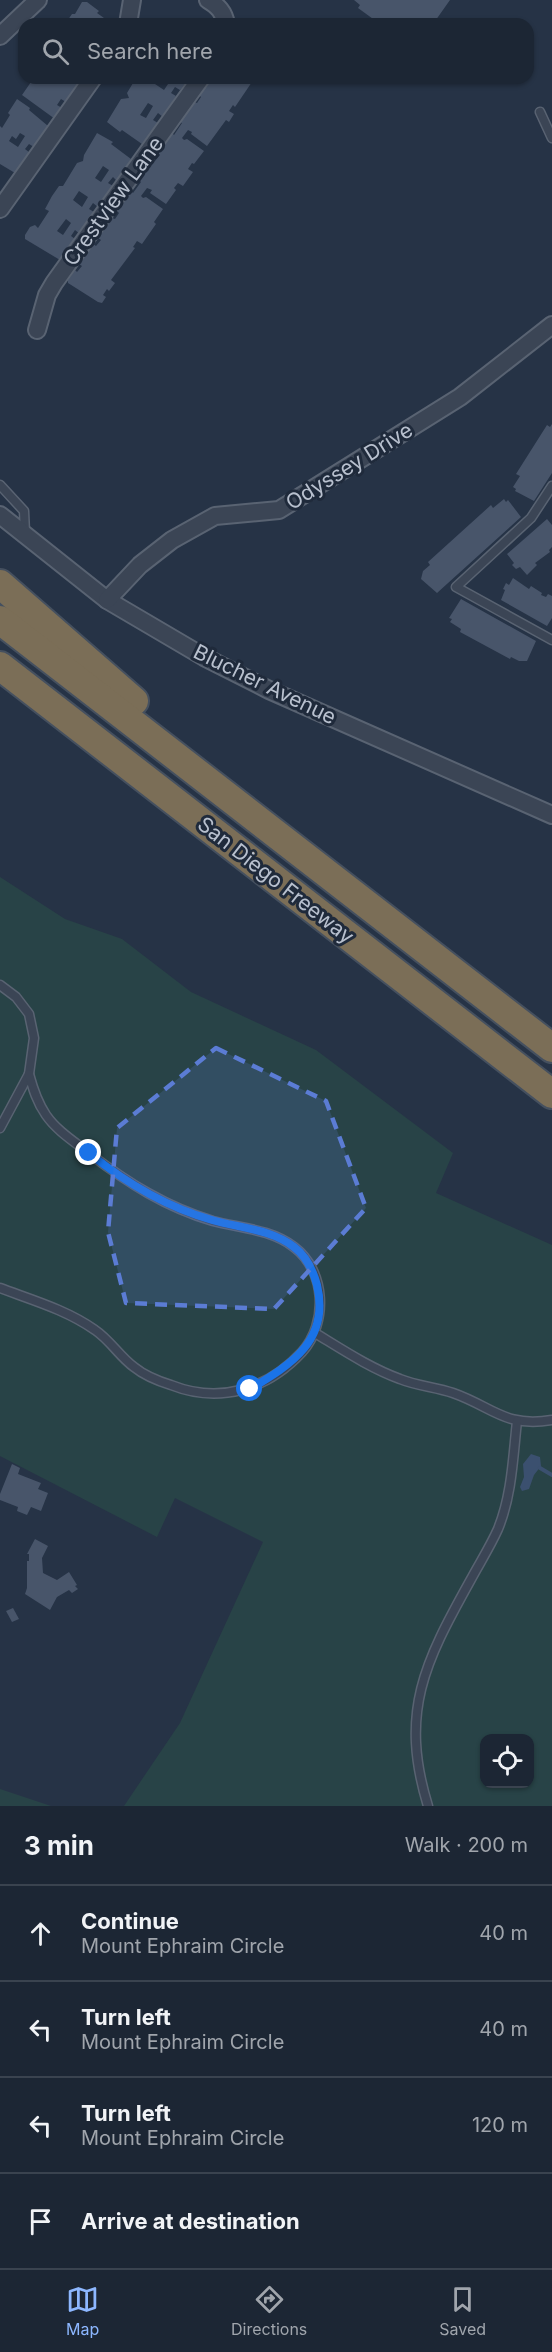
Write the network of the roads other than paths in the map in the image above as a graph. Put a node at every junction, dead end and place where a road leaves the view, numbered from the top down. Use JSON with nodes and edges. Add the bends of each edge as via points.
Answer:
{"nodes":[{"id":1,"x":38,"y":0,"type":"edge"},
{"id":2,"x":132,"y":0,"type":"edge"},
{"id":3,"x":208,"y":0,"type":"edge"},
{"id":4,"x":19,"y":18,"type":"edge"},
{"id":5,"x":129,"y":18,"type":"edge"},
{"id":6,"x":225,"y":18,"type":"edge"},
{"id":7,"x":18,"y":19,"type":"edge"},
{"id":8,"x":0,"y":36,"type":"edge"},
{"id":9,"x":89,"y":84,"type":"edge"},
{"id":10,"x":197,"y":84,"type":"edge"},
{"id":11,"x":540,"y":112,"type":"dead end"},
{"id":12,"x":552,"y":138,"type":"edge"},
{"id":13,"x":0,"y":209,"type":"edge"},
{"id":14,"x":552,"y":325,"type":"edge"},
{"id":15,"x":37,"y":330,"type":"dead end"},
{"id":16,"x":0,"y":485,"type":"edge"},
{"id":17,"x":552,"y":486,"type":"edge"},
{"id":18,"x":0,"y":515,"type":"edge"},
{"id":19,"x":25,"y":534,"type":"junction"},
{"id":20,"x":0,"y":584,"type":"edge"},
{"id":21,"x":107,"y":600,"type":"junction"},
{"id":22,"x":0,"y":620,"type":"edge"},
{"id":23,"x":552,"y":640,"type":"edge"},
{"id":24,"x":0,"y":648,"type":"edge"},
{"id":25,"x":0,"y":666,"type":"edge"},
{"id":26,"x":194,"y":769,"type":"junction"},
{"id":27,"x":552,"y":815,"type":"edge"},
{"id":28,"x":0,"y":986,"type":"edge"},
{"id":29,"x":552,"y":1048,"type":"edge"},
{"id":30,"x":552,"y":1073,"type":"edge"},
{"id":31,"x":29,"y":1074,"type":"junction"},
{"id":32,"x":552,"y":1094,"type":"edge"},
{"id":33,"x":0,"y":1128,"type":"edge"},
{"id":34,"x":0,"y":1288,"type":"edge"},
{"id":35,"x":315,"y":1334,"type":"junction"},
{"id":36,"x":552,"y":1420,"type":"edge"},
{"id":37,"x":517,"y":1421,"type":"junction"},
{"id":38,"x":428,"y":1806,"type":"edge"}],
"edges":[{"from":1,"to":4,"type":"street"},
{"from":2,"to":5,"type":"street"},
{"from":3,"to":6,"type":"street"},
{"from":7,"to":8,"type":"street"},
{"from":9,"to":13,"type":"street"},
{"from":10,"to":15,"type":"street","name":"Crestview Lane","via":[[54,283]]},
{"from":11,"to":12,"type":"lane"},
{"from":14,"to":21,"type":"street","name":"Odyssey Drive","via":[[460,397],[279,510],[215,516],[172,540]]},
{"from":16,"to":19,"type":"lane","via":[[24,511]]},
{"from":17,"to":23,"type":"lane","via":[[531,518],[456,587]]},
{"from":18,"to":19,"type":"street","name":"Blucher Avenue"},
{"from":19,"to":21,"type":"street","name":"Blucher Avenue"},
{"from":20,"to":26,"type":"highway","via":[[169,731]]},
{"from":21,"to":27,"type":"street","name":"Blucher Avenue","via":[[269,690]]},
{"from":22,"to":26,"type":"highway","name":"San Diego Freeway"},
{"from":24,"to":30,"type":"highway"},
{"from":25,"to":32,"type":"highway","name":"San Diego Freeway"},
{"from":26,"to":29,"type":"highway","name":"San Diego Freeway"},
{"from":28,"to":31,"type":"lane","via":[[16,997],[29,1014],[34,1038]]},
{"from":31,"to":33,"type":"lane"},
{"from":31,"to":35,"type":"lane","via":[[35,1096],[58,1129],[139,1189],[193,1214],[267,1234],[294,1247],[315,1275],[320,1315]]},
{"from":34,"to":35,"type":"lane","via":[[58,1309],[96,1330],[135,1368],[153,1379],[202,1394],[226,1395],[250,1389],[278,1373]]},
{"from":35,"to":37,"type":"lane","via":[[374,1368],[402,1380],[451,1392]]},
{"from":36,"to":37,"type":"lane"},
{"from":37,"to":38,"type":"lane","via":[[509,1493],[497,1530],[439,1637],[422,1681],[416,1755]]}]}
